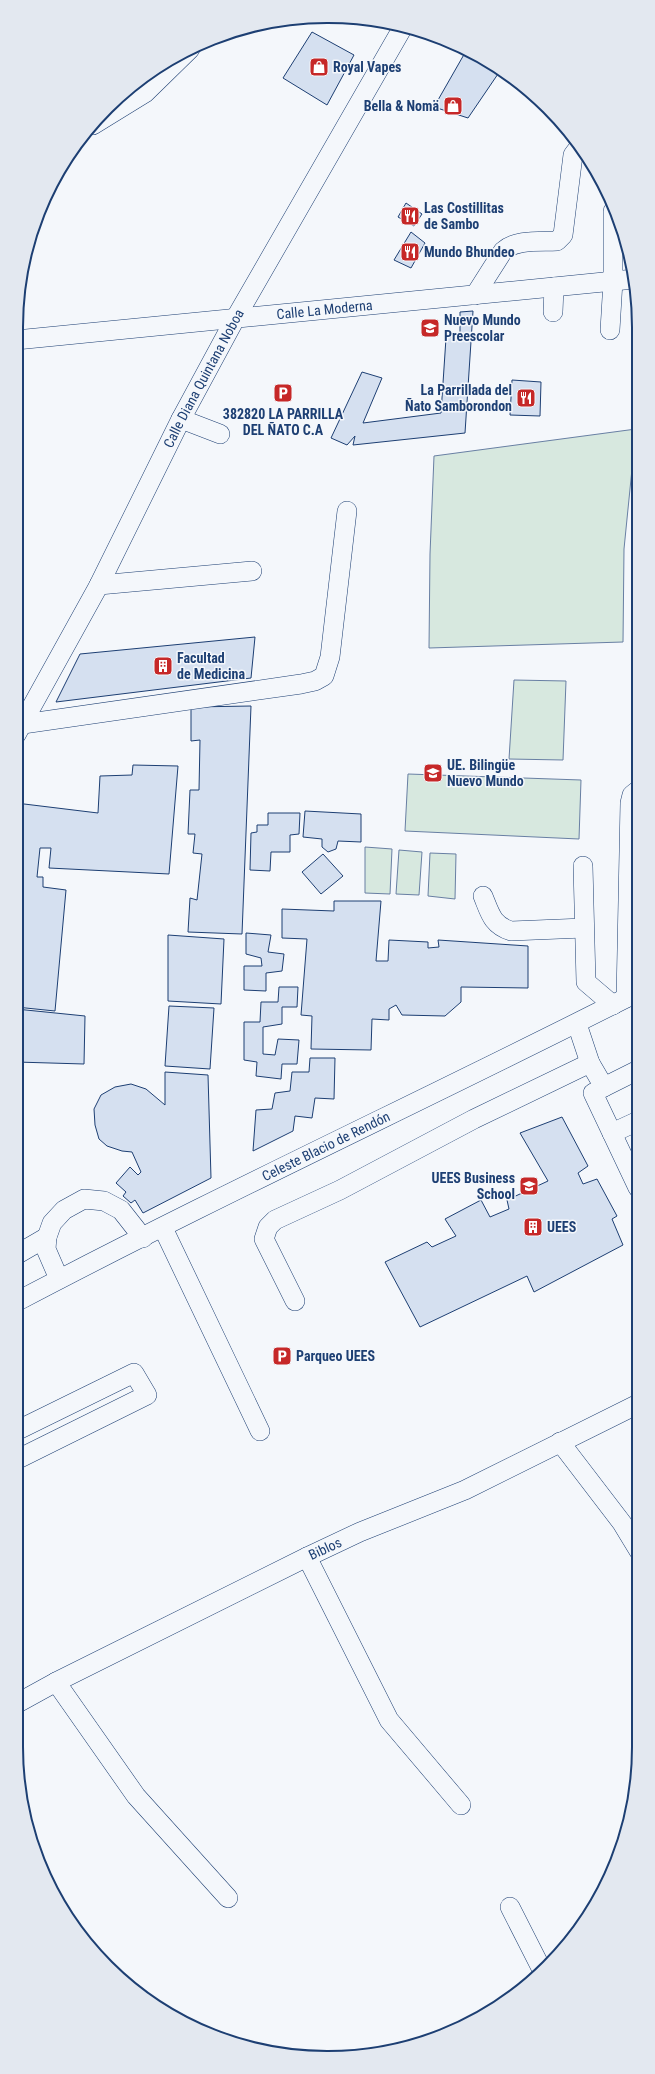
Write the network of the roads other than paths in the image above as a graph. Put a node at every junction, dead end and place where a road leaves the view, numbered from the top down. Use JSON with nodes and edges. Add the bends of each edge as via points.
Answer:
{"nodes":[{"id":1,"x":400,"y":32,"type":"edge"},
{"id":2,"x":179,"y":62,"type":"edge"},
{"id":3,"x":110,"y":114,"type":"edge"},
{"id":4,"x":576,"y":151,"type":"edge"},
{"id":5,"x":613,"y":222,"type":"edge"},
{"id":6,"x":628,"y":280,"type":"edge"},
{"id":7,"x":613,"y":281,"type":"junction"},
{"id":8,"x":554,"y":287,"type":"junction"},
{"id":9,"x":475,"y":295,"type":"junction"},
{"id":10,"x":553,"y":312,"type":"dead end"},
{"id":11,"x":235,"y":319,"type":"junction"},
{"id":12,"x":610,"y":330,"type":"dead end"},
{"id":13,"x":23,"y":339,"type":"edge"},
{"id":14,"x":181,"y":419,"type":"junction"},
{"id":15,"x":220,"y":434,"type":"dead end"},
{"id":16,"x":347,"y":511,"type":"dead end"},
{"id":17,"x":252,"y":571,"type":"dead end"},
{"id":18,"x":100,"y":585,"type":"junction"},
{"id":19,"x":23,"y":719,"type":"edge"},
{"id":20,"x":23,"y":727,"type":"edge"},
{"id":21,"x":632,"y":795,"type":"edge"},
{"id":22,"x":583,"y":866,"type":"dead end"},
{"id":23,"x":483,"y":896,"type":"dead end"},
{"id":24,"x":584,"y":928,"type":"junction"},
{"id":25,"x":626,"y":998,"type":"edge"},
{"id":26,"x":577,"y":1024,"type":"junction"},
{"id":27,"x":590,"y":1063,"type":"junction"},
{"id":28,"x":632,"y":1073,"type":"edge"},
{"id":29,"x":604,"y":1087,"type":"junction"},
{"id":30,"x":632,"y":1124,"type":"edge"},
{"id":31,"x":612,"y":1133,"type":"junction"},
{"id":32,"x":632,"y":1172,"type":"edge"},
{"id":33,"x":163,"y":1228,"type":"junction"},
{"id":34,"x":47,"y":1237,"type":"junction"},
{"id":35,"x":143,"y":1238,"type":"junction"},
{"id":36,"x":23,"y":1251,"type":"edge"},
{"id":37,"x":59,"y":1279,"type":"junction"},
{"id":38,"x":23,"y":1298,"type":"edge"},
{"id":39,"x":295,"y":1301,"type":"dead end"},
{"id":40,"x":632,"y":1407,"type":"edge"},
{"id":41,"x":23,"y":1427,"type":"edge"},
{"id":42,"x":260,"y":1431,"type":"dead end"},
{"id":43,"x":560,"y":1442,"type":"junction"},
{"id":44,"x":23,"y":1456,"type":"edge"},
{"id":45,"x":632,"y":1539,"type":"edge"},
{"id":46,"x":307,"y":1556,"type":"junction"},
{"id":47,"x":56,"y":1682,"type":"junction"},
{"id":48,"x":23,"y":1700,"type":"edge"},
{"id":49,"x":461,"y":1805,"type":"dead end"},
{"id":50,"x":228,"y":1898,"type":"dead end"},
{"id":51,"x":510,"y":1907,"type":"dead end"},
{"id":52,"x":539,"y":1965,"type":"edge"}],
"edges":[{"from":1,"to":11,"type":"street","name":"Calle Diana Quintana Noboa"},
{"from":2,"to":3,"type":"street","via":[[144,93]]},
{"from":4,"to":9,"type":"street","via":[[561,239],[508,246]]},
{"from":5,"to":7,"type":"street"},
{"from":6,"to":7,"type":"street","name":"Calle La Moderna"},
{"from":7,"to":8,"type":"street","name":"Calle La Moderna"},
{"from":7,"to":12,"type":"street"},
{"from":8,"to":9,"type":"street","name":"Calle La Moderna","via":[[508,299]]},
{"from":8,"to":10,"type":"street"},
{"from":9,"to":11,"type":"street","name":"Calle La Moderna"},
{"from":11,"to":13,"type":"street","name":"Calle La Moderna"},
{"from":11,"to":14,"type":"street","name":"Calle Diana Quintana Noboa"},
{"from":14,"to":15,"type":"street"},
{"from":14,"to":18,"type":"street","name":"Calle Diana Quintana Noboa"},
{"from":16,"to":20,"type":"street","via":[[330,657],[324,676],[301,684]]},
{"from":17,"to":18,"type":"street"},
{"from":18,"to":19,"type":"street","name":"Calle Diana Quintana Noboa"},
{"from":21,"to":25,"type":"street"},
{"from":22,"to":24,"type":"street"},
{"from":23,"to":24,"type":"street","via":[[496,924],[501,928],[511,931]]},
{"from":24,"to":25,"type":"street","via":[[586,982]]},
{"from":25,"to":26,"type":"street","name":"Celeste Blacio de Rendón"},
{"from":26,"to":27,"type":"street"},
{"from":26,"to":33,"type":"street","name":"Celeste Blacio de Rendón"},
{"from":27,"to":29,"type":"street"},
{"from":27,"to":39,"type":"street","via":[[474,1119],[340,1190],[275,1220],[268,1227],[264,1239]]},
{"from":28,"to":29,"type":"street"},
{"from":29,"to":31,"type":"street","via":[[593,1093]]},
{"from":30,"to":31,"type":"street"},
{"from":31,"to":32,"type":"street"},
{"from":33,"to":35,"type":"street","name":"Celeste Blacio de Rendón"},
{"from":33,"to":42,"type":"street"},
{"from":34,"to":35,"type":"street","via":[[52,1223],[64,1210],[84,1200],[104,1201],[121,1210]]},
{"from":34,"to":36,"type":"street"},
{"from":34,"to":37,"type":"street","via":[[46,1249]]},
{"from":35,"to":37,"type":"street","name":"Celeste Blacio de Rendón"},
{"from":37,"to":38,"type":"street","name":"Celeste Blacio de Rendón"},
{"from":40,"to":43,"type":"street","name":"Biblos"},
{"from":41,"to":44,"type":"street","via":[[134,1373],[147,1395]]},
{"from":43,"to":45,"type":"street"},
{"from":43,"to":46,"type":"street","name":"Biblos","via":[[465,1490]]},
{"from":46,"to":47,"type":"street","name":"Biblos"},
{"from":46,"to":49,"type":"street","via":[[389,1720]]},
{"from":47,"to":48,"type":"street","name":"Biblos"},
{"from":47,"to":50,"type":"street","via":[[136,1796]]},
{"from":51,"to":52,"type":"street"}]}
